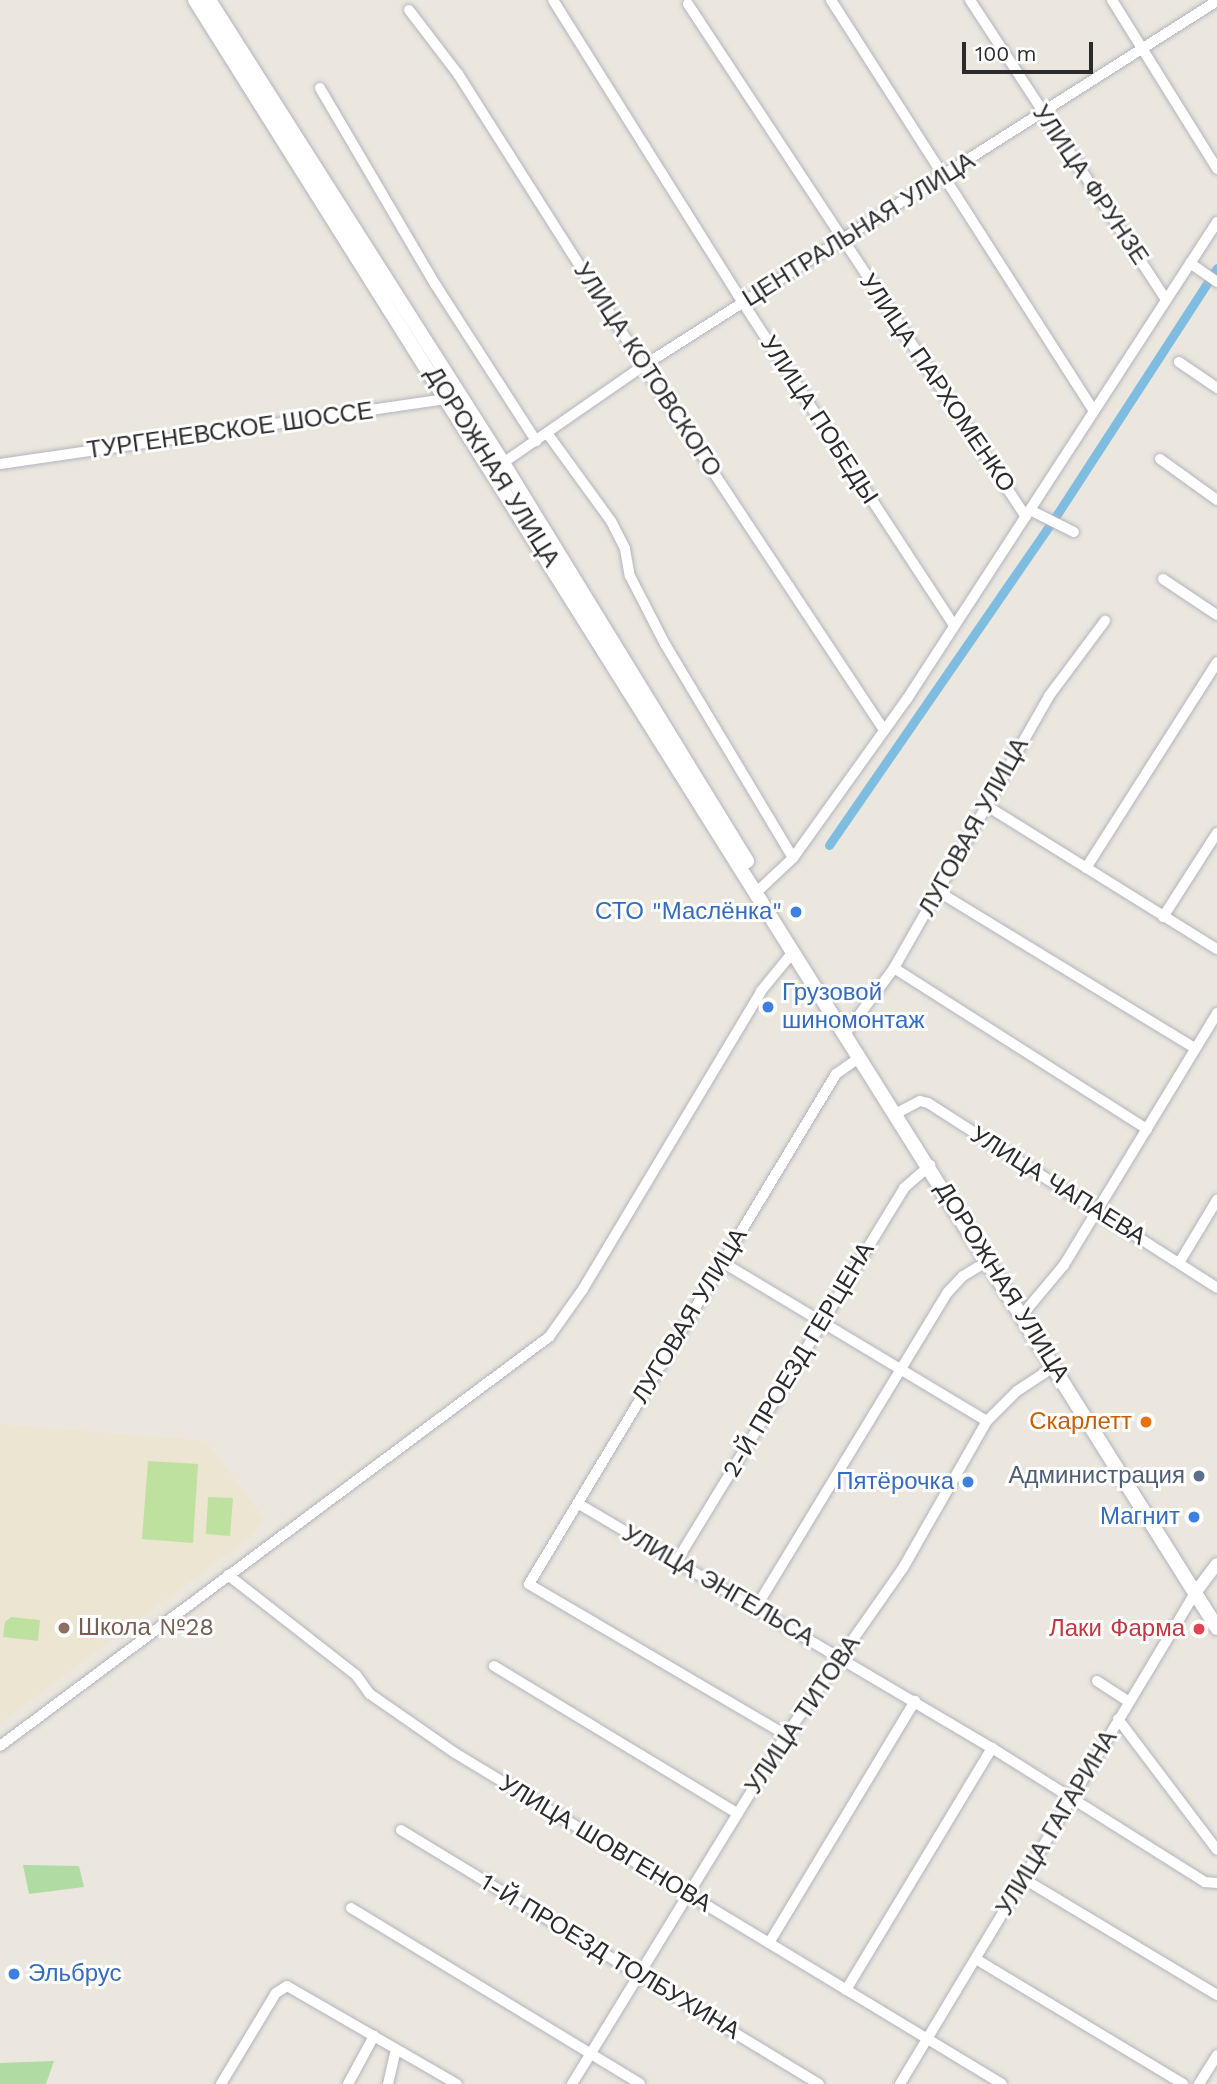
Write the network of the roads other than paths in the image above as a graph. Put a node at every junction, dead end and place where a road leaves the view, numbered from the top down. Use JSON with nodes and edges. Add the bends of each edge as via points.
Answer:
{"nodes":[{"id":1,"x":195,"y":0,"type":"edge"},
{"id":2,"x":553,"y":0,"type":"edge"},
{"id":3,"x":831,"y":0,"type":"edge"},
{"id":4,"x":970,"y":0,"type":"edge"},
{"id":5,"x":1112,"y":0,"type":"edge"},
{"id":6,"x":1217,"y":1,"type":"edge"},
{"id":7,"x":213,"y":3,"type":"edge"},
{"id":8,"x":688,"y":4,"type":"dead end"},
{"id":9,"x":409,"y":10,"type":"dead end"},
{"id":10,"x":1142,"y":47,"type":"junction"},
{"id":11,"x":320,"y":88,"type":"dead end"},
{"id":12,"x":1042,"y":113,"type":"junction"},
{"id":13,"x":1217,"y":169,"type":"edge"},
{"id":14,"x":943,"y":176,"type":"junction"},
{"id":15,"x":1217,"y":222,"type":"edge"},
{"id":16,"x":842,"y":242,"type":"junction"},
{"id":17,"x":1190,"y":263,"type":"junction"},
{"id":18,"x":1217,"y":282,"type":"edge"},
{"id":19,"x":1165,"y":298,"type":"junction"},
{"id":20,"x":743,"y":303,"type":"junction"},
{"id":21,"x":1179,"y":362,"type":"dead end"},
{"id":22,"x":643,"y":366,"type":"junction"},
{"id":23,"x":1217,"y":387,"type":"edge"},
{"id":24,"x":453,"y":396,"type":"junction"},
{"id":25,"x":1093,"y":410,"type":"junction"},
{"id":26,"x":547,"y":433,"type":"junction"},
{"id":27,"x":536,"y":441,"type":"junction"},
{"id":28,"x":1160,"y":459,"type":"dead end"},
{"id":29,"x":0,"y":464,"type":"edge"},
{"id":30,"x":503,"y":464,"type":"junction"},
{"id":31,"x":1217,"y":499,"type":"edge"},
{"id":32,"x":1028,"y":513,"type":"junction"},
{"id":33,"x":1074,"y":532,"type":"dead end"},
{"id":34,"x":1163,"y":579,"type":"dead end"},
{"id":35,"x":1217,"y":615,"type":"edge"},
{"id":36,"x":1105,"y":621,"type":"dead end"},
{"id":37,"x":954,"y":625,"type":"junction"},
{"id":38,"x":1217,"y":662,"type":"edge"},
{"id":39,"x":884,"y":730,"type":"junction"},
{"id":40,"x":987,"y":806,"type":"junction"},
{"id":41,"x":1217,"y":832,"type":"edge"},
{"id":42,"x":793,"y":858,"type":"junction"},
{"id":43,"x":1086,"y":868,"type":"junction"},
{"id":44,"x":761,"y":888,"type":"junction"},
{"id":45,"x":939,"y":892,"type":"junction"},
{"id":46,"x":1163,"y":917,"type":"junction"},
{"id":47,"x":785,"y":937,"type":"junction"},
{"id":48,"x":1217,"y":949,"type":"edge"},
{"id":49,"x":793,"y":952,"type":"junction"},
{"id":50,"x":894,"y":968,"type":"junction"},
{"id":51,"x":1217,"y":1013,"type":"edge"},
{"id":52,"x":845,"y":1034,"type":"junction"},
{"id":53,"x":1195,"y":1048,"type":"junction"},
{"id":54,"x":860,"y":1057,"type":"junction"},
{"id":55,"x":897,"y":1113,"type":"junction"},
{"id":56,"x":1147,"y":1129,"type":"junction"},
{"id":57,"x":930,"y":1165,"type":"junction"},
{"id":58,"x":1217,"y":1200,"type":"edge"},
{"id":59,"x":1098,"y":1210,"type":"junction"},
{"id":60,"x":988,"y":1261,"type":"junction"},
{"id":61,"x":722,"y":1262,"type":"junction"},
{"id":62,"x":1179,"y":1263,"type":"junction"},
{"id":63,"x":1217,"y":1288,"type":"edge"},
{"id":64,"x":1023,"y":1314,"type":"junction"},
{"id":65,"x":822,"y":1322,"type":"junction"},
{"id":66,"x":1055,"y":1366,"type":"junction"},
{"id":67,"x":900,"y":1370,"type":"junction"},
{"id":68,"x":988,"y":1421,"type":"junction"},
{"id":69,"x":579,"y":1504,"type":"junction"},
{"id":70,"x":676,"y":1562,"type":"junction"},
{"id":71,"x":1216,"y":1569,"type":"edge"},
{"id":72,"x":228,"y":1575,"type":"junction"},
{"id":73,"x":1195,"y":1593,"type":"junction"},
{"id":74,"x":1211,"y":1608,"type":"edge"},
{"id":75,"x":755,"y":1609,"type":"junction"},
{"id":76,"x":1217,"y":1628,"type":"edge"},
{"id":77,"x":839,"y":1657,"type":"junction"},
{"id":78,"x":494,"y":1666,"type":"dead end"},
{"id":79,"x":1097,"y":1681,"type":"dead end"},
{"id":80,"x":915,"y":1702,"type":"junction"},
{"id":81,"x":1129,"y":1702,"type":"junction"},
{"id":82,"x":1118,"y":1719,"type":"junction"},
{"id":83,"x":786,"y":1735,"type":"junction"},
{"id":84,"x":0,"y":1746,"type":"edge"},
{"id":85,"x":992,"y":1748,"type":"junction"},
{"id":86,"x":1069,"y":1798,"type":"junction"},
{"id":87,"x":738,"y":1814,"type":"junction"},
{"id":88,"x":401,"y":1830,"type":"dead end"},
{"id":89,"x":1217,"y":1850,"type":"edge"},
{"id":90,"x":1024,"y":1880,"type":"junction"},
{"id":91,"x":1217,"y":1883,"type":"edge"},
{"id":92,"x":688,"y":1894,"type":"junction"},
{"id":93,"x":351,"y":1908,"type":"dead end"},
{"id":94,"x":769,"y":1942,"type":"junction"},
{"id":95,"x":976,"y":1959,"type":"junction"},
{"id":96,"x":639,"y":1975,"type":"junction"},
{"id":97,"x":846,"y":1990,"type":"junction"},
{"id":98,"x":1217,"y":1995,"type":"edge"},
{"id":99,"x":374,"y":2036,"type":"junction"},
{"id":100,"x":927,"y":2038,"type":"junction"},
{"id":101,"x":396,"y":2050,"type":"junction"},
{"id":102,"x":591,"y":2054,"type":"junction"},
{"id":103,"x":1217,"y":2055,"type":"edge"},
{"id":104,"x":221,"y":2084,"type":"edge"},
{"id":105,"x":348,"y":2084,"type":"edge"},
{"id":106,"x":388,"y":2084,"type":"edge"},
{"id":107,"x":457,"y":2084,"type":"edge"},
{"id":108,"x":572,"y":2084,"type":"edge"},
{"id":109,"x":640,"y":2084,"type":"edge"},
{"id":110,"x":819,"y":2084,"type":"edge"},
{"id":111,"x":900,"y":2084,"type":"edge"},
{"id":112,"x":1002,"y":2084,"type":"edge"},
{"id":113,"x":1183,"y":2084,"type":"edge"},
{"id":114,"x":1199,"y":2084,"type":"edge"}],
"edges":[{"from":1,"to":24,"type":"main road","name":"ДОРОЖНАЯ УЛИЦА"},
{"from":2,"to":20,"type":"street","name":"УЛИЦА ПОБЕДЫ"},
{"from":3,"to":14,"type":"street"},
{"from":4,"to":12,"type":"street","name":"УЛИЦА ФРУНЗЕ"},
{"from":5,"to":10,"type":"street"},
{"from":6,"to":10,"type":"street","name":"ЦЕНТРАЛЬНАЯ УЛИЦА"},
{"from":7,"to":24,"type":"main road","name":"ДОРОЖНАЯ УЛИЦА"},
{"from":8,"to":16,"type":"street","name":"УЛИЦА ПАРХОМЕНКО"},
{"from":9,"to":22,"type":"street","name":"УЛИЦА КОТОВСКОГО","via":[[458,74]]},
{"from":10,"to":12,"type":"street","name":"ЦЕНТРАЛЬНАЯ УЛИЦА"},
{"from":10,"to":13,"type":"street"},
{"from":11,"to":27,"type":"street","via":[[435,284]]},
{"from":12,"to":14,"type":"street","name":"ЦЕНТРАЛЬНАЯ УЛИЦА"},
{"from":12,"to":19,"type":"street","name":"УЛИЦА ФРУНЗЕ"},
{"from":14,"to":16,"type":"street","name":"ЦЕНТРАЛЬНАЯ УЛИЦА"},
{"from":14,"to":25,"type":"street"},
{"from":15,"to":17,"type":"street"},
{"from":16,"to":20,"type":"street","name":"ЦЕНТРАЛЬНАЯ УЛИЦА"},
{"from":16,"to":32,"type":"street","name":"УЛИЦА ПАРХОМЕНКО"},
{"from":17,"to":18,"type":"street"},
{"from":17,"to":19,"type":"street"},
{"from":19,"to":25,"type":"street"},
{"from":20,"to":22,"type":"street","name":"ЦЕНТРАЛЬНАЯ УЛИЦА"},
{"from":20,"to":37,"type":"street","name":"УЛИЦА ПОБЕДЫ"},
{"from":21,"to":23,"type":"street"},
{"from":22,"to":26,"type":"street","name":"ЦЕНТРАЛЬНАЯ УЛИЦА"},
{"from":22,"to":39,"type":"street","name":"УЛИЦА КОТОВСКОГО"},
{"from":24,"to":29,"type":"street","name":"ТУРГЕНЕВСКОЕ ШОССЕ"},
{"from":24,"to":30,"type":"main road","name":"ДОРОЖНАЯ УЛИЦА"},
{"from":24,"to":47,"type":"main road","name":"ДОРОЖНАЯ УЛИЦА"},
{"from":25,"to":32,"type":"street"},
{"from":26,"to":27,"type":"street","name":"ЦЕНТРАЛЬНАЯ УЛИЦА"},
{"from":26,"to":42,"type":"street","via":[[611,521],[625,550],[630,576],[665,644]]},
{"from":27,"to":30,"type":"street","name":"ЦЕНТРАЛЬНАЯ УЛИЦА"},
{"from":28,"to":31,"type":"street"},
{"from":30,"to":44,"type":"main road","name":"ДОРОЖНАЯ УЛИЦА","via":[[725,819]]},
{"from":32,"to":33,"type":"street","name":"УЛИЦА ПАРХОМЕНКО"},
{"from":32,"to":37,"type":"street"},
{"from":34,"to":35,"type":"street"},
{"from":36,"to":40,"type":"street","name":"ЛУГОВАЯ УЛИЦА","via":[[1049,696]]},
{"from":37,"to":39,"type":"street"},
{"from":38,"to":43,"type":"street"},
{"from":39,"to":42,"type":"street"},
{"from":40,"to":43,"type":"street"},
{"from":40,"to":45,"type":"street","name":"ЛУГОВАЯ УЛИЦА"},
{"from":41,"to":46,"type":"street"},
{"from":42,"to":44,"type":"street"},
{"from":43,"to":46,"type":"street"},
{"from":44,"to":47,"type":"main road","name":"ДОРОЖНАЯ УЛИЦА"},
{"from":45,"to":50,"type":"street","name":"ЛУГОВАЯ УЛИЦА"},
{"from":45,"to":53,"type":"street"},
{"from":46,"to":48,"type":"street"},
{"from":47,"to":49,"type":"main road","name":"ДОРОЖНАЯ УЛИЦА"},
{"from":49,"to":52,"type":"main road","name":"ДОРОЖНАЯ УЛИЦА"},
{"from":49,"to":72,"type":"street","via":[[761,991],[554,1331]]},
{"from":50,"to":52,"type":"street","name":"ЛУГОВАЯ УЛИЦА"},
{"from":50,"to":56,"type":"street"},
{"from":51,"to":53,"type":"street"},
{"from":52,"to":54,"type":"main road","name":"ДОРОЖНАЯ УЛИЦА"},
{"from":53,"to":56,"type":"street"},
{"from":54,"to":55,"type":"main road","name":"ДОРОЖНАЯ УЛИЦА"},
{"from":54,"to":61,"type":"street","name":"ЛУГОВАЯ УЛИЦА","via":[[836,1074]]},
{"from":55,"to":57,"type":"main road","name":"ДОРОЖНАЯ УЛИЦА"},
{"from":55,"to":59,"type":"street","name":"УЛИЦА ЧАПАЕВА","via":[[920,1101],[928,1103]]},
{"from":56,"to":59,"type":"street"},
{"from":57,"to":60,"type":"main road","name":"ДОРОЖНАЯ УЛИЦА"},
{"from":57,"to":65,"type":"street","name":"2-Й ПРОЕЗД ГЕРЦЕНА","via":[[904,1188]]},
{"from":58,"to":62,"type":"street"},
{"from":59,"to":62,"type":"street","name":"УЛИЦА ЧАПАЕВА"},
{"from":59,"to":64,"type":"street","via":[[1050,1286]]},
{"from":60,"to":64,"type":"main road","name":"ДОРОЖНАЯ УЛИЦА"},
{"from":60,"to":67,"type":"street","via":[[948,1292]]},
{"from":61,"to":65,"type":"street"},
{"from":61,"to":69,"type":"street","name":"ЛУГОВАЯ УЛИЦА"},
{"from":62,"to":63,"type":"street","name":"УЛИЦА ЧАПАЕВА"},
{"from":64,"to":66,"type":"main road","name":"ДОРОЖНАЯ УЛИЦА"},
{"from":65,"to":67,"type":"street"},
{"from":65,"to":70,"type":"street","name":"2-Й ПРОЕЗД ГЕРЦЕНА"},
{"from":66,"to":68,"type":"street","name":"УЛИЦА ТИТОВА","via":[[1017,1391]]},
{"from":66,"to":73,"type":"main road","name":"ДОРОЖНАЯ УЛИЦА"},
{"from":67,"to":68,"type":"street"},
{"from":67,"to":75,"type":"street"},
{"from":68,"to":77,"type":"street","name":"УЛИЦА ТИТОВА","via":[[903,1568]]},
{"from":69,"to":70,"type":"street","name":"УЛИЦА ЭНГЕЛЬСА"},
{"from":69,"to":83,"type":"street","name":"ЛУГОВАЯ УЛИЦА","via":[[529,1584]]},
{"from":70,"to":75,"type":"street","name":"УЛИЦА ЭНГЕЛЬСА"},
{"from":71,"to":73,"type":"street","name":"УЛИЦА ГАГАРИНА"},
{"from":72,"to":84,"type":"street"},
{"from":72,"to":92,"type":"street","name":"УЛИЦА ШОВГЕНОВА","via":[[356,1675],[370,1694],[455,1753]]},
{"from":73,"to":74,"type":"main road","name":"ДОРОЖНАЯ УЛИЦА"},
{"from":73,"to":81,"type":"street","name":"УЛИЦА ГАГАРИНА"},
{"from":74,"to":76,"type":"main road","name":"ДОРОЖНАЯ УЛИЦА"},
{"from":75,"to":77,"type":"street","name":"УЛИЦА ЭНГЕЛЬСА"},
{"from":77,"to":80,"type":"street","name":"УЛИЦА ЭНГЕЛЬСА"},
{"from":77,"to":83,"type":"street","name":"УЛИЦА ТИТОВА"},
{"from":78,"to":87,"type":"street"},
{"from":79,"to":81,"type":"street"},
{"from":80,"to":85,"type":"street","name":"УЛИЦА ЭНГЕЛЬСА"},
{"from":80,"to":94,"type":"street"},
{"from":81,"to":82,"type":"street","name":"УЛИЦА ГАГАРИНА"},
{"from":82,"to":86,"type":"street","name":"УЛИЦА ГАГАРИНА"},
{"from":82,"to":89,"type":"street"},
{"from":83,"to":87,"type":"street","name":"УЛИЦА ТИТОВА"},
{"from":85,"to":86,"type":"street","name":"УЛИЦА ЭНГЕЛЬСА"},
{"from":85,"to":97,"type":"street"},
{"from":86,"to":90,"type":"street","name":"УЛИЦА ГАГАРИНА"},
{"from":86,"to":91,"type":"street","name":"УЛИЦА ЭНГЕЛЬСА","via":[[1205,1882]]},
{"from":87,"to":92,"type":"street","name":"УЛИЦА ТИТОВА"},
{"from":88,"to":96,"type":"street","name":"1-Й ПРОЕЗД ТОЛБУХИНА"},
{"from":90,"to":95,"type":"street","name":"УЛИЦА ГАГАРИНА"},
{"from":90,"to":98,"type":"street"},
{"from":92,"to":94,"type":"street","name":"УЛИЦА ШОВГЕНОВА"},
{"from":92,"to":96,"type":"street","name":"УЛИЦА ТИТОВА"},
{"from":93,"to":102,"type":"street"},
{"from":94,"to":97,"type":"street","name":"УЛИЦА ШОВГЕНОВА"},
{"from":95,"to":100,"type":"street","name":"УЛИЦА ГАГАРИНА"},
{"from":95,"to":113,"type":"street"},
{"from":96,"to":102,"type":"street","name":"УЛИЦА ТИТОВА"},
{"from":96,"to":110,"type":"street","name":"1-Й ПРОЕЗД ТОЛБУХИНА"},
{"from":97,"to":100,"type":"street","name":"УЛИЦА ШОВГЕНОВА"},
{"from":99,"to":101,"type":"street"},
{"from":99,"to":104,"type":"street","via":[[293,1988],[281,1988]]},
{"from":99,"to":105,"type":"street"},
{"from":100,"to":111,"type":"street","name":"УЛИЦА ГАГАРИНА"},
{"from":100,"to":112,"type":"street","name":"УЛИЦА ШОВГЕНОВА"},
{"from":101,"to":106,"type":"street"},
{"from":101,"to":107,"type":"street"},
{"from":102,"to":108,"type":"street","name":"УЛИЦА ТИТОВА"},
{"from":102,"to":109,"type":"street"},
{"from":103,"to":114,"type":"street"}]}
